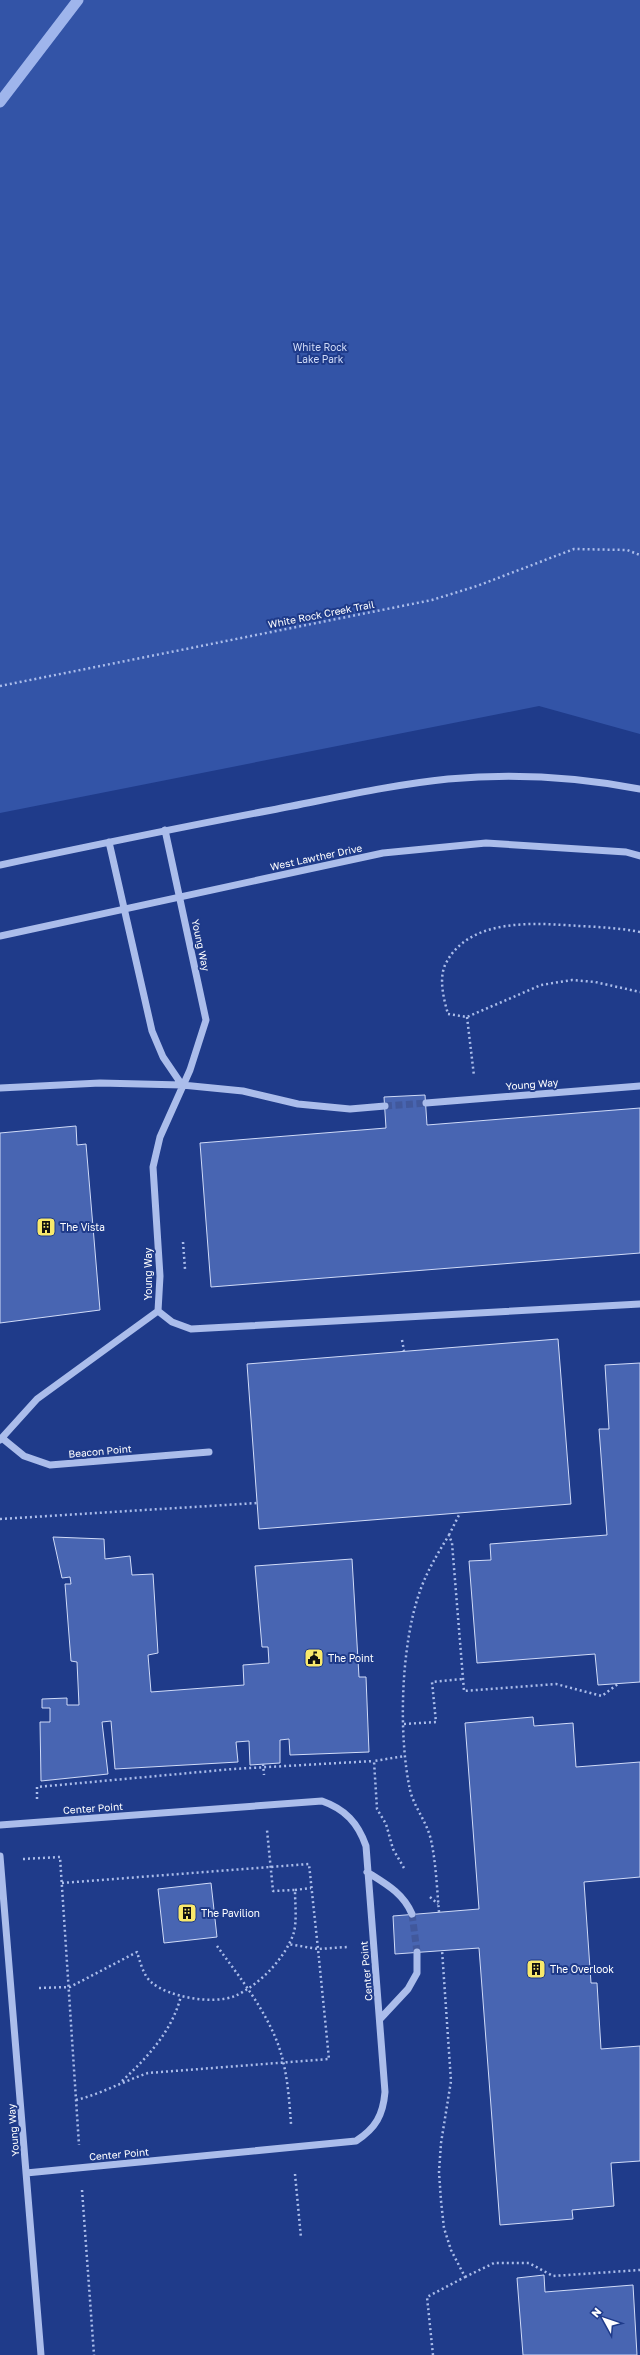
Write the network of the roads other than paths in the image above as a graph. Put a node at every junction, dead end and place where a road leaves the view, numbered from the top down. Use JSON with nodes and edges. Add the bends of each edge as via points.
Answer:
{"nodes":[{"id":1,"x":640,"y":789,"type":"edge"},
{"id":2,"x":165,"y":830,"type":"junction"},
{"id":3,"x":109,"y":842,"type":"junction"},
{"id":4,"x":640,"y":856,"type":"edge"},
{"id":5,"x":0,"y":865,"type":"edge"},
{"id":6,"x":180,"y":897,"type":"junction"},
{"id":7,"x":124,"y":910,"type":"junction"},
{"id":8,"x":0,"y":936,"type":"edge"},
{"id":9,"x":182,"y":1085,"type":"junction"},
{"id":10,"x":640,"y":1086,"type":"edge"},
{"id":11,"x":0,"y":1088,"type":"edge"},
{"id":12,"x":426,"y":1102,"type":"tunnel mouth"},
{"id":13,"x":385,"y":1106,"type":"tunnel mouth"},
{"id":14,"x":640,"y":1304,"type":"edge"},
{"id":15,"x":158,"y":1311,"type":"junction"},
{"id":16,"x":1,"y":1439,"type":"edge"},
{"id":17,"x":209,"y":1452,"type":"dead end"},
{"id":18,"x":0,"y":1825,"type":"edge"},
{"id":19,"x":0,"y":1856,"type":"edge"},
{"id":20,"x":368,"y":1872,"type":"junction"},
{"id":21,"x":2,"y":1912,"type":"edge"},
{"id":22,"x":412,"y":1914,"type":"tunnel mouth"},
{"id":23,"x":417,"y":1952,"type":"tunnel mouth"},
{"id":24,"x":380,"y":2019,"type":"junction"},
{"id":25,"x":26,"y":2173,"type":"junction"},
{"id":26,"x":40,"y":2355,"type":"edge"}],
"edges":[{"from":1,"to":2,"type":"street","via":[[607,783],[536,777],[449,779]]},
{"from":2,"to":3,"type":"street"},
{"from":2,"to":6,"type":"street","name":"Young Way"},
{"from":3,"to":5,"type":"street"},
{"from":3,"to":7,"type":"street"},
{"from":4,"to":6,"type":"street","name":"West Lawther Drive","via":[[626,852],[478,844],[383,853]]},
{"from":6,"to":7,"type":"street","name":"West Lawther Drive"},
{"from":6,"to":9,"type":"street","name":"Young Way","via":[[206,1020],[199,1046]]},
{"from":7,"to":8,"type":"street","name":"West Lawther Drive"},
{"from":7,"to":9,"type":"street","via":[[152,1031],[163,1058]]},
{"from":9,"to":11,"type":"street","via":[[100,1083]]},
{"from":9,"to":13,"type":"street","via":[[243,1091],[298,1104],[350,1108]]},
{"from":9,"to":15,"type":"street","name":"Young Way","via":[[160,1137],[153,1167],[160,1276]]},
{"from":10,"to":12,"type":"street","name":"Young Way"},
{"from":14,"to":15,"type":"street","via":[[191,1329],[172,1322]]},
{"from":15,"to":16,"type":"street","name":"Young Way","via":[[37,1399]]},
{"from":16,"to":17,"type":"street","name":"Beacon Point","via":[[24,1456],[50,1465]]},
{"from":18,"to":20,"type":"street","name":"Center Point","via":[[322,1801],[342,1810],[355,1822],[366,1846]]},
{"from":19,"to":21,"type":"street","name":"Young Way"},
{"from":20,"to":22,"type":"street","via":[[398,1892],[407,1902]]},
{"from":20,"to":24,"type":"street","name":"Center Point"},
{"from":21,"to":25,"type":"street","name":"Young Way"},
{"from":23,"to":24,"type":"street","via":[[417,1973],[408,1989]]},
{"from":24,"to":25,"type":"street","name":"Center Point","via":[[384,2109],[368,2133],[356,2141]]},
{"from":25,"to":26,"type":"street","name":"Young Way"}]}
